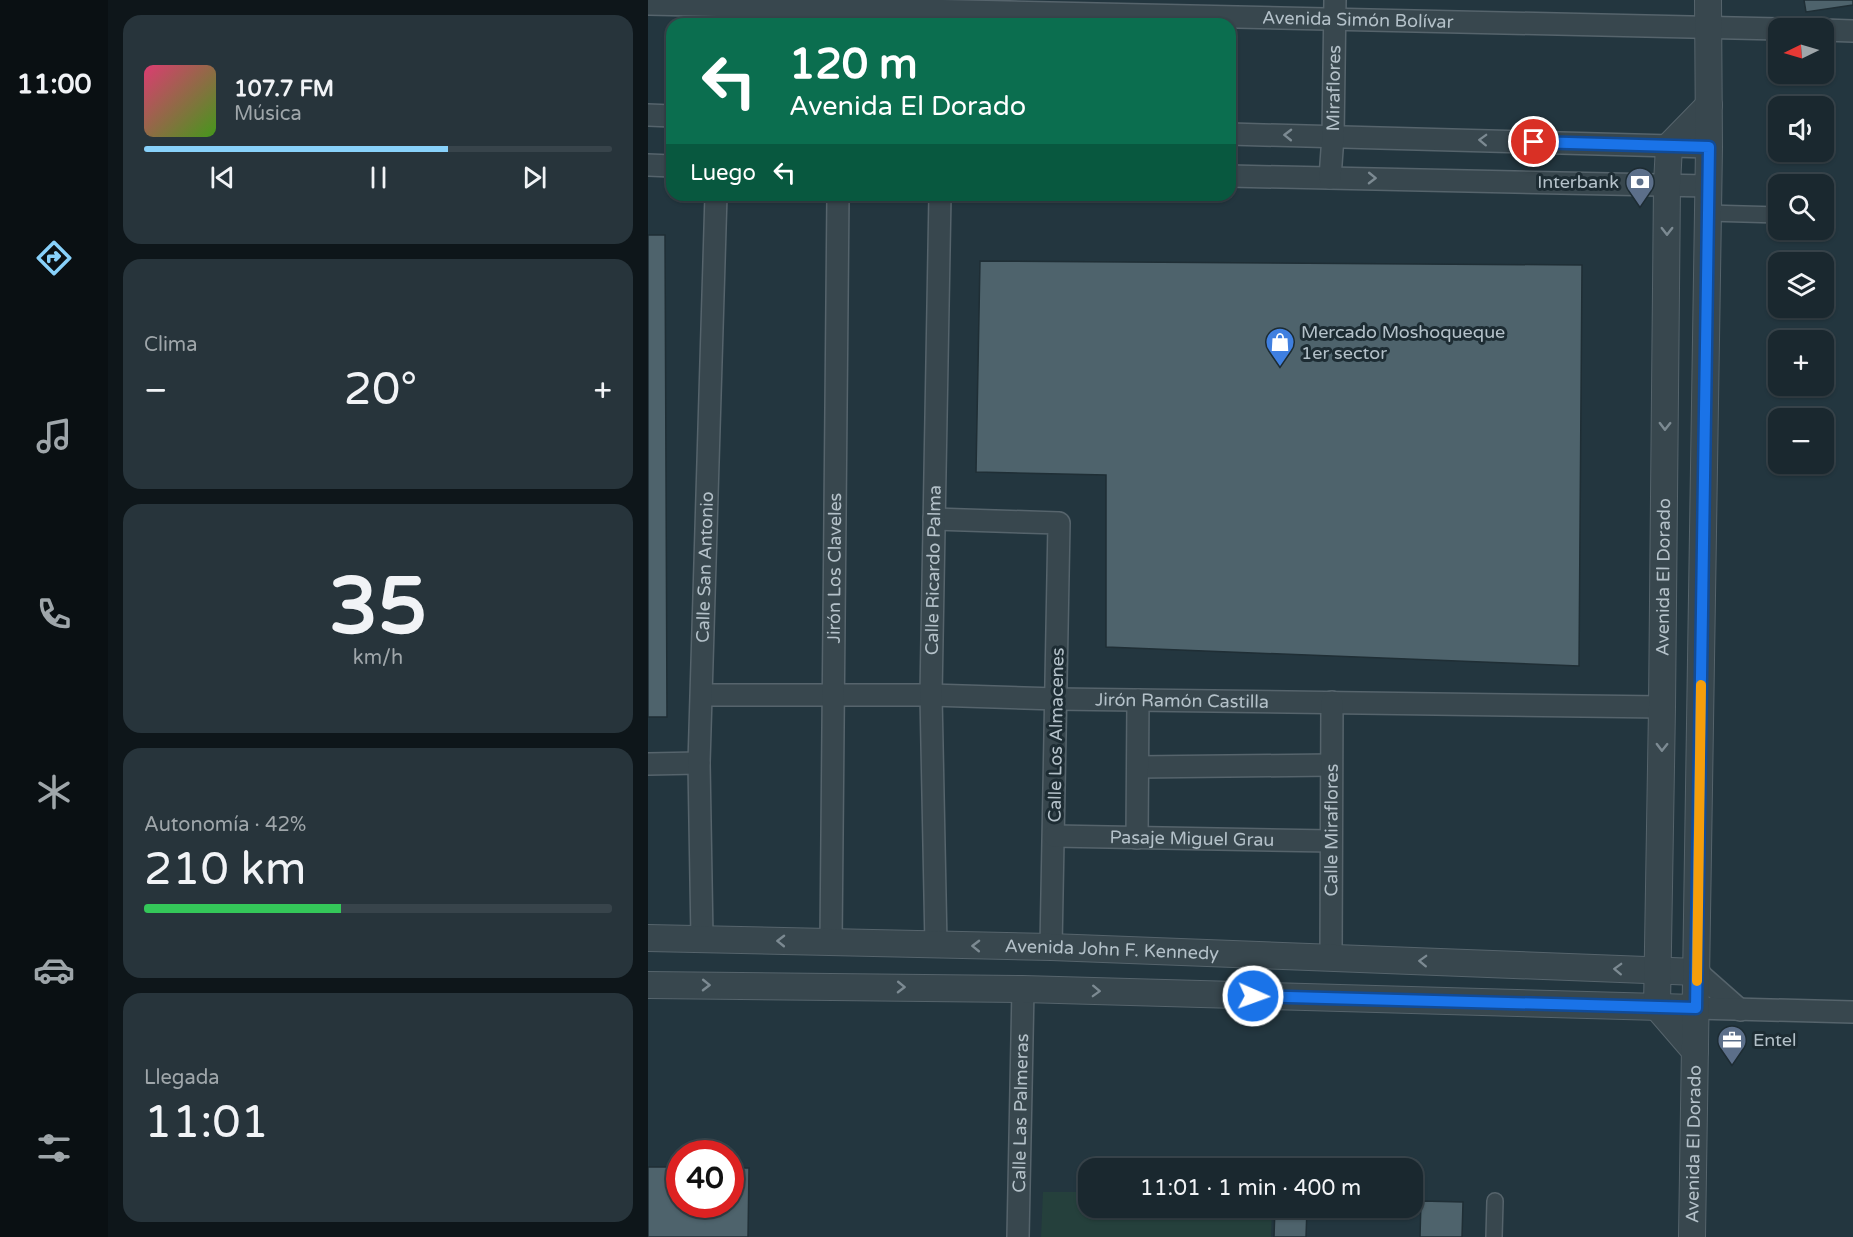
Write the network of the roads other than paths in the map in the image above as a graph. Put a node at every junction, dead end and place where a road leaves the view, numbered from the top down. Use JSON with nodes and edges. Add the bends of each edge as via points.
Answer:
{"nodes":[{"id":1,"x":1708,"y":0,"type":"edge"},
{"id":2,"x":648,"y":4,"type":"edge"},
{"id":3,"x":1335,"y":10,"type":"edge"},
{"id":4,"x":965,"y":12,"type":"edge"},
{"id":5,"x":1708,"y":26,"type":"junction"},
{"id":6,"x":1768,"y":28,"type":"edge"},
{"id":7,"x":1834,"y":30,"type":"edge"},
{"id":8,"x":1853,"y":31,"type":"edge"},
{"id":9,"x":1709,"y":105,"type":"junction"},
{"id":10,"x":648,"y":115,"type":"edge"},
{"id":11,"x":666,"y":116,"type":"edge"},
{"id":12,"x":1236,"y":134,"type":"edge"},
{"id":13,"x":1333,"y":136,"type":"junction"},
{"id":14,"x":1669,"y":146,"type":"junction"},
{"id":15,"x":1709,"y":147,"type":"junction"},
{"id":16,"x":648,"y":165,"type":"edge"},
{"id":17,"x":666,"y":165,"type":"edge"},
{"id":18,"x":1236,"y":176,"type":"edge"},
{"id":19,"x":1330,"y":178,"type":"junction"},
{"id":20,"x":1667,"y":184,"type":"junction"},
{"id":21,"x":1708,"y":186,"type":"junction"},
{"id":22,"x":716,"y":201,"type":"edge"},
{"id":23,"x":838,"y":201,"type":"edge"},
{"id":24,"x":940,"y":201,"type":"edge"},
{"id":25,"x":1708,"y":213,"type":"junction"},
{"id":26,"x":1768,"y":214,"type":"edge"},
{"id":27,"x":934,"y":519,"type":"junction"},
{"id":28,"x":832,"y":694,"type":"junction"},
{"id":29,"x":702,"y":695,"type":"junction"},
{"id":30,"x":932,"y":695,"type":"junction"},
{"id":31,"x":1057,"y":699,"type":"junction"},
{"id":32,"x":1138,"y":700,"type":"junction"},
{"id":33,"x":1332,"y":702,"type":"junction"},
{"id":34,"x":1662,"y":707,"type":"junction"},
{"id":35,"x":648,"y":764,"type":"edge"},
{"id":36,"x":699,"y":764,"type":"junction"},
{"id":37,"x":1332,"y":765,"type":"junction"},
{"id":38,"x":1138,"y":767,"type":"junction"},
{"id":39,"x":1054,"y":836,"type":"junction"},
{"id":40,"x":1137,"y":838,"type":"junction"},
{"id":41,"x":1331,"y":841,"type":"junction"},
{"id":42,"x":648,"y":938,"type":"edge"},
{"id":43,"x":702,"y":939,"type":"junction"},
{"id":44,"x":831,"y":942,"type":"junction"},
{"id":45,"x":936,"y":945,"type":"junction"},
{"id":46,"x":1051,"y":947,"type":"junction"},
{"id":47,"x":1331,"y":958,"type":"junction"},
{"id":48,"x":1659,"y":970,"type":"junction"},
{"id":49,"x":1697,"y":972,"type":"junction"},
{"id":50,"x":648,"y":985,"type":"edge"},
{"id":51,"x":1023,"y":989,"type":"junction"},
{"id":52,"x":1657,"y":1007,"type":"junction"},
{"id":53,"x":1696,"y":1008,"type":"junction"},
{"id":54,"x":1740,"y":1010,"type":"junction"},
{"id":55,"x":1853,"y":1012,"type":"edge"},
{"id":56,"x":1695,"y":1051,"type":"junction"},
{"id":57,"x":1495,"y":1201,"type":"dead end"},
{"id":58,"x":1018,"y":1237,"type":"edge"},
{"id":59,"x":1494,"y":1237,"type":"edge"},
{"id":60,"x":1692,"y":1237,"type":"edge"}],
"edges":[{"from":1,"to":5,"type":"street","name":"Avenida El Dorado"},
{"from":2,"to":4,"type":"street","name":"Avenida Simón Bolívar"},
{"from":3,"to":4,"type":"street","name":"Avenida Simón Bolívar"},
{"from":3,"to":5,"type":"street","name":"Avenida Simón Bolívar"},
{"from":3,"to":13,"type":"street","name":"Miraflores"},
{"from":5,"to":6,"type":"street","name":"Avenida Simón Bolívar"},
{"from":5,"to":9,"type":"street","name":"Avenida El Dorado"},
{"from":7,"to":8,"type":"street"},
{"from":9,"to":14,"type":"street"},
{"from":9,"to":15,"type":"street","name":"Avenida El Dorado"},
{"from":10,"to":11,"type":"street"},
{"from":13,"to":12,"type":"street","one_way":true},
{"from":14,"to":13,"type":"street","one_way":true},
{"from":13,"to":19,"type":"street","name":"Miraflores"},
{"from":14,"to":15,"type":"street"},
{"from":14,"to":20,"type":"street","name":"Avenida El Dorado"},
{"from":15,"to":21,"type":"street","name":"Avenida El Dorado"},
{"from":16,"to":17,"type":"street"},
{"from":18,"to":19,"type":"street"},
{"from":19,"to":20,"type":"street","one_way":true},
{"from":20,"to":21,"type":"street"},
{"from":20,"to":34,"type":"street","name":"Avenida El Dorado","one_way":true},
{"from":21,"to":25,"type":"street","name":"Avenida El Dorado"},
{"from":22,"to":29,"type":"street","name":"Calle San Antonio"},
{"from":23,"to":28,"type":"street","name":"Jirón Los Claveles"},
{"from":24,"to":27,"type":"street","name":"Calle Ricardo Palma"},
{"from":25,"to":26,"type":"street"},
{"from":25,"to":49,"type":"street","name":"Avenida El Dorado"},
{"from":27,"to":30,"type":"street","name":"Calle Ricardo Palma"},
{"from":27,"to":31,"type":"street","name":"Calle Los Almacenes","via":[[1059,522]]},
{"from":28,"to":29,"type":"street","name":"Jirón Ramón Castilla"},
{"from":28,"to":30,"type":"street","name":"Jirón Ramón Castilla"},
{"from":28,"to":44,"type":"street","name":"Jirón Los Claveles"},
{"from":29,"to":36,"type":"street","name":"Calle San Antonio"},
{"from":30,"to":31,"type":"street","name":"Jirón Ramón Castilla"},
{"from":30,"to":45,"type":"street","name":"Calle Ricardo Palma"},
{"from":31,"to":32,"type":"street","name":"Jirón Ramón Castilla"},
{"from":31,"to":39,"type":"street","name":"Calle Los Almacenes"},
{"from":32,"to":33,"type":"street","name":"Jirón Ramón Castilla"},
{"from":32,"to":38,"type":"street"},
{"from":33,"to":34,"type":"street","name":"Jirón Ramón Castilla"},
{"from":33,"to":37,"type":"street","name":"Calle Miraflores"},
{"from":34,"to":48,"type":"street","name":"Avenida El Dorado","one_way":true},
{"from":35,"to":36,"type":"street"},
{"from":36,"to":43,"type":"street","name":"Calle San Antonio"},
{"from":37,"to":38,"type":"street"},
{"from":37,"to":41,"type":"street","name":"Calle Miraflores"},
{"from":38,"to":40,"type":"street"},
{"from":39,"to":40,"type":"street","name":"Pasaje Miguel Grau"},
{"from":39,"to":46,"type":"street","name":"Calle Los Almacenes"},
{"from":40,"to":41,"type":"street","name":"Pasaje Miguel Grau"},
{"from":41,"to":47,"type":"street","name":"Calle Miraflores"},
{"from":42,"to":43,"type":"street","name":"Avenida John F. Kennedy"},
{"from":44,"to":43,"type":"street","name":"Avenida John F. Kennedy","one_way":true},
{"from":44,"to":45,"type":"street","name":"Avenida John F. Kennedy"},
{"from":46,"to":45,"type":"street","name":"Avenida John F. Kennedy","one_way":true},
{"from":46,"to":47,"type":"street","name":"Avenida John F. Kennedy"},
{"from":48,"to":47,"type":"street","name":"Avenida John F. Kennedy","one_way":true},
{"from":48,"to":49,"type":"street","name":"Avenida John F. Kennedy"},
{"from":48,"to":52,"type":"street","name":"Avenida El Dorado"},
{"from":49,"to":53,"type":"street","name":"Avenida El Dorado"},
{"from":49,"to":54,"type":"street"},
{"from":50,"to":51,"type":"street","one_way":true},
{"from":51,"to":52,"type":"street","one_way":true},
{"from":51,"to":58,"type":"street","name":"Calle Las Palmeras"},
{"from":52,"to":53,"type":"street"},
{"from":52,"to":56,"type":"street","name":"Avenida El Dorado"},
{"from":53,"to":54,"type":"street"},
{"from":53,"to":56,"type":"street","name":"Avenida El Dorado"},
{"from":54,"to":55,"type":"street"},
{"from":56,"to":60,"type":"street","name":"Avenida El Dorado"},
{"from":57,"to":59,"type":"street"}]}
